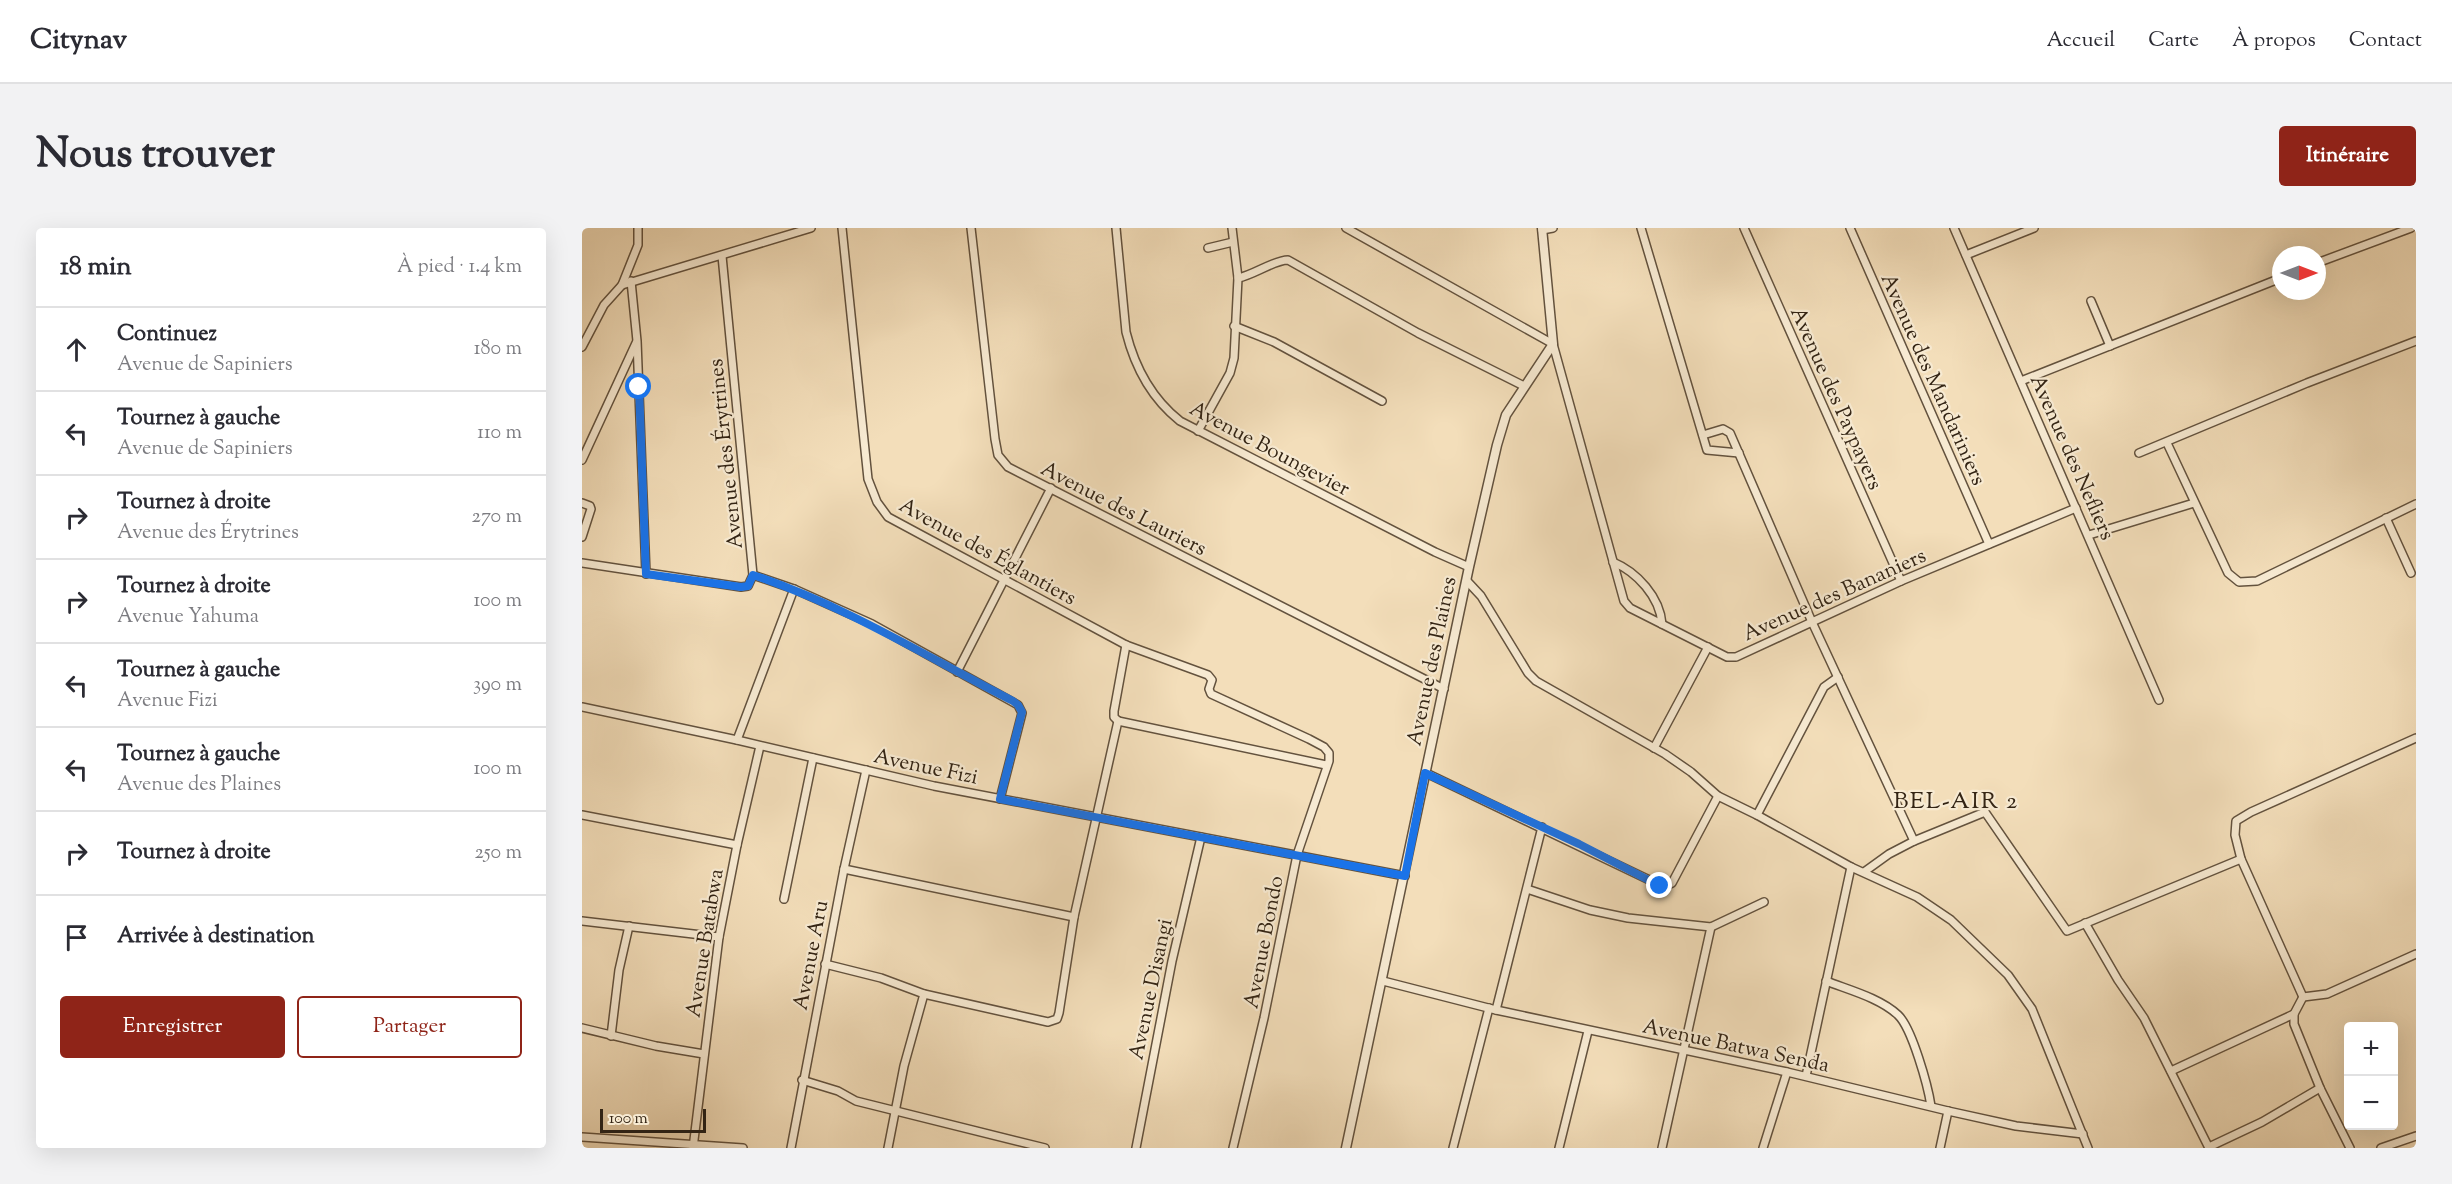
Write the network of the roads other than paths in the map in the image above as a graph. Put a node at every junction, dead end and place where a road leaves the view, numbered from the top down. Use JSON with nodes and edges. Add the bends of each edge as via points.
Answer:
{"nodes":[{"id":1,"x":638,"y":228,"type":"edge"},
{"id":2,"x":811,"y":228,"type":"edge"},
{"id":3,"x":842,"y":228,"type":"edge"},
{"id":4,"x":971,"y":228,"type":"edge"},
{"id":5,"x":1116,"y":228,"type":"edge"},
{"id":6,"x":1232,"y":228,"type":"edge"},
{"id":7,"x":1346,"y":228,"type":"edge"},
{"id":8,"x":1553,"y":228,"type":"edge"},
{"id":9,"x":1641,"y":228,"type":"edge"},
{"id":10,"x":1744,"y":228,"type":"edge"},
{"id":11,"x":1850,"y":228,"type":"edge"},
{"id":12,"x":1954,"y":228,"type":"edge"},
{"id":13,"x":2034,"y":228,"type":"edge"},
{"id":14,"x":2411,"y":228,"type":"edge"},
{"id":15,"x":1542,"y":229,"type":"edge"},
{"id":16,"x":1233,"y":242,"type":"junction"},
{"id":17,"x":1208,"y":248,"type":"dead end"},
{"id":18,"x":1966,"y":255,"type":"junction"},
{"id":19,"x":722,"y":256,"type":"junction"},
{"id":20,"x":2326,"y":260,"type":"edge"},
{"id":21,"x":1238,"y":278,"type":"junction"},
{"id":22,"x":631,"y":280,"type":"junction"},
{"id":23,"x":2272,"y":282,"type":"edge"},
{"id":24,"x":622,"y":285,"type":"junction"},
{"id":25,"x":2091,"y":301,"type":"dead end"},
{"id":26,"x":1234,"y":326,"type":"junction"},
{"id":27,"x":637,"y":341,"type":"junction"},
{"id":28,"x":2416,"y":341,"type":"edge"},
{"id":29,"x":1553,"y":344,"type":"junction"},
{"id":30,"x":2110,"y":346,"type":"junction"},
{"id":31,"x":582,"y":347,"type":"edge"},
{"id":32,"x":2021,"y":381,"type":"junction"},
{"id":33,"x":1524,"y":386,"type":"junction"},
{"id":34,"x":1382,"y":401,"type":"dead end"},
{"id":35,"x":1198,"y":430,"type":"junction"},
{"id":36,"x":1703,"y":435,"type":"junction"},
{"id":37,"x":2167,"y":443,"type":"junction"},
{"id":38,"x":1739,"y":453,"type":"junction"},
{"id":39,"x":2139,"y":453,"type":"dead end"},
{"id":40,"x":582,"y":460,"type":"edge"},
{"id":41,"x":1051,"y":488,"type":"junction"},
{"id":42,"x":582,"y":502,"type":"edge"},
{"id":43,"x":2194,"y":503,"type":"junction"},
{"id":44,"x":2416,"y":504,"type":"edge"},
{"id":45,"x":2076,"y":508,"type":"junction"},
{"id":46,"x":2386,"y":518,"type":"junction"},
{"id":47,"x":2089,"y":535,"type":"junction"},
{"id":48,"x":582,"y":537,"type":"edge"},
{"id":49,"x":1989,"y":544,"type":"junction"},
{"id":50,"x":1613,"y":562,"type":"junction"},
{"id":51,"x":582,"y":563,"type":"edge"},
{"id":52,"x":1469,"y":567,"type":"junction"},
{"id":53,"x":2411,"y":573,"type":"dead end"},
{"id":54,"x":646,"y":574,"type":"junction"},
{"id":55,"x":753,"y":575,"type":"junction"},
{"id":56,"x":1005,"y":579,"type":"junction"},
{"id":57,"x":1467,"y":581,"type":"junction"},
{"id":58,"x":1901,"y":581,"type":"junction"},
{"id":59,"x":795,"y":589,"type":"junction"},
{"id":60,"x":1812,"y":622,"type":"junction"},
{"id":61,"x":1662,"y":624,"type":"junction"},
{"id":62,"x":1126,"y":645,"type":"junction"},
{"id":63,"x":1708,"y":647,"type":"junction"},
{"id":64,"x":957,"y":672,"type":"junction"},
{"id":65,"x":1838,"y":677,"type":"junction"},
{"id":66,"x":1444,"y":689,"type":"junction"},
{"id":67,"x":2159,"y":700,"type":"dead end"},
{"id":68,"x":582,"y":707,"type":"edge"},
{"id":69,"x":1118,"y":721,"type":"junction"},
{"id":70,"x":2416,"y":738,"type":"edge"},
{"id":71,"x":737,"y":740,"type":"junction"},
{"id":72,"x":760,"y":746,"type":"junction"},
{"id":73,"x":1324,"y":747,"type":"joint"},
{"id":74,"x":1654,"y":748,"type":"junction"},
{"id":75,"x":813,"y":758,"type":"junction"},
{"id":76,"x":1326,"y":765,"type":"junction"},
{"id":77,"x":866,"y":770,"type":"junction"},
{"id":78,"x":1425,"y":773,"type":"junction"},
{"id":79,"x":1718,"y":796,"type":"junction"},
{"id":80,"x":1000,"y":799,"type":"junction"},
{"id":81,"x":582,"y":815,"type":"edge"},
{"id":82,"x":1757,"y":815,"type":"junction"},
{"id":83,"x":1097,"y":817,"type":"junction"},
{"id":84,"x":1542,"y":827,"type":"junction"},
{"id":85,"x":1201,"y":837,"type":"junction"},
{"id":86,"x":1914,"y":841,"type":"junction"},
{"id":87,"x":737,"y":845,"type":"junction"},
{"id":88,"x":1297,"y":855,"type":"junction"},
{"id":89,"x":2241,"y":859,"type":"junction"},
{"id":90,"x":1851,"y":867,"type":"junction"},
{"id":91,"x":844,"y":869,"type":"junction"},
{"id":92,"x":1864,"y":872,"type":"junction"},
{"id":93,"x":1405,"y":876,"type":"junction"},
{"id":94,"x":1527,"y":889,"type":"junction"},
{"id":95,"x":784,"y":899,"type":"dead end"},
{"id":96,"x":1764,"y":902,"type":"dead end"},
{"id":97,"x":1074,"y":917,"type":"junction"},
{"id":98,"x":582,"y":921,"type":"edge"},
{"id":99,"x":2085,"y":922,"type":"junction"},
{"id":100,"x":629,"y":926,"type":"junction"},
{"id":101,"x":1711,"y":927,"type":"junction"},
{"id":102,"x":719,"y":937,"type":"junction"},
{"id":103,"x":2416,"y":954,"type":"edge"},
{"id":104,"x":825,"y":964,"type":"junction"},
{"id":105,"x":1383,"y":981,"type":"junction"},
{"id":106,"x":1826,"y":981,"type":"junction"},
{"id":107,"x":924,"y":994,"type":"junction"},
{"id":108,"x":2303,"y":997,"type":"junction"},
{"id":109,"x":1493,"y":1009,"type":"junction"},
{"id":110,"x":2294,"y":1014,"type":"junction"},
{"id":111,"x":582,"y":1028,"type":"edge"},
{"id":112,"x":1588,"y":1031,"type":"junction"},
{"id":113,"x":611,"y":1036,"type":"junction"},
{"id":114,"x":1682,"y":1050,"type":"junction"},
{"id":115,"x":704,"y":1054,"type":"junction"},
{"id":116,"x":2171,"y":1071,"type":"junction"},
{"id":117,"x":1787,"y":1072,"type":"junction"},
{"id":118,"x":1806,"y":1076,"type":"junction"},
{"id":119,"x":802,"y":1080,"type":"junction"},
{"id":120,"x":2320,"y":1088,"type":"junction"},
{"id":121,"x":1931,"y":1107,"type":"junction"},
{"id":122,"x":894,"y":1110,"type":"junction"},
{"id":123,"x":1948,"y":1111,"type":"junction"},
{"id":124,"x":2083,"y":1134,"type":"junction"},
{"id":125,"x":2416,"y":1136,"type":"edge"},
{"id":126,"x":582,"y":1137,"type":"edge"},
{"id":127,"x":1021,"y":1145,"type":"edge"},
{"id":128,"x":693,"y":1146,"type":"edge"},
{"id":129,"x":743,"y":1148,"type":"edge"},
{"id":130,"x":791,"y":1148,"type":"edge"},
{"id":131,"x":888,"y":1148,"type":"edge"},
{"id":132,"x":1045,"y":1148,"type":"edge"},
{"id":133,"x":1136,"y":1148,"type":"edge"},
{"id":134,"x":1233,"y":1148,"type":"edge"},
{"id":135,"x":1346,"y":1148,"type":"edge"},
{"id":136,"x":1453,"y":1148,"type":"edge"},
{"id":137,"x":1559,"y":1148,"type":"edge"},
{"id":138,"x":1662,"y":1148,"type":"edge"},
{"id":139,"x":1763,"y":1148,"type":"edge"},
{"id":140,"x":1940,"y":1148,"type":"edge"},
{"id":141,"x":2088,"y":1148,"type":"edge"},
{"id":142,"x":2209,"y":1148,"type":"edge"},
{"id":143,"x":2350,"y":1148,"type":"edge"},
{"id":144,"x":2381,"y":1148,"type":"edge"}],
"edges":[{"from":1,"to":24,"type":"street","via":[[638,245]]},
{"from":2,"to":19,"type":"street"},
{"from":3,"to":56,"type":"street","name":"Avenue des Églantiers","via":[[868,479],[877,502],[897,523]]},
{"from":4,"to":41,"type":"street","name":"Avenue des Lauriers","via":[[998,455],[1008,467]]},
{"from":5,"to":35,"type":"street","name":"Avenue Boungevier","via":[[1126,332],[1134,357],[1155,398],[1180,422]]},
{"from":6,"to":16,"type":"street"},
{"from":7,"to":29,"type":"street"},
{"from":8,"to":15,"type":"street"},
{"from":9,"to":36,"type":"street"},
{"from":10,"to":58,"type":"street","name":"Avenue des Paypayers"},
{"from":11,"to":49,"type":"street","name":"Avenue des Mandariniers"},
{"from":12,"to":18,"type":"street","name":"Avenue des Nefliers"},
{"from":13,"to":18,"type":"street"},
{"from":14,"to":20,"type":"street"},
{"from":15,"to":29,"type":"street"},
{"from":16,"to":17,"type":"street"},
{"from":16,"to":21,"type":"street"},
{"from":18,"to":32,"type":"street","name":"Avenue des Nefliers"},
{"from":19,"to":22,"type":"street"},
{"from":19,"to":55,"type":"street","name":"Avenue des Érytrines"},
{"from":21,"to":26,"type":"street"},
{"from":21,"to":33,"type":"street","via":[[1288,261]]},
{"from":22,"to":24,"type":"street"},
{"from":22,"to":27,"type":"street"},
{"from":23,"to":30,"type":"street"},
{"from":24,"to":31,"type":"street","via":[[604,305]]},
{"from":25,"to":30,"type":"street"},
{"from":26,"to":34,"type":"street","via":[[1274,342]]},
{"from":26,"to":35,"type":"street","via":[[1230,373]]},
{"from":27,"to":40,"type":"street"},
{"from":27,"to":54,"type":"street"},
{"from":28,"to":37,"type":"street","via":[[2307,382]]},
{"from":29,"to":33,"type":"street","name":"Avenue des Plaines"},
{"from":29,"to":50,"type":"street","name":"Avenue des Bananiers"},
{"from":30,"to":32,"type":"street"},
{"from":32,"to":45,"type":"street","name":"Avenue des Nefliers"},
{"from":33,"to":52,"type":"street","name":"Avenue des Plaines","via":[[1506,415]]},
{"from":35,"to":52,"type":"street","name":"Avenue Boungevier"},
{"from":36,"to":38,"type":"street","via":[[1708,451]]},
{"from":36,"to":38,"type":"street","via":[[1727,430]]},
{"from":37,"to":39,"type":"street"},
{"from":37,"to":43,"type":"street"},
{"from":38,"to":60,"type":"street"},
{"from":41,"to":56,"type":"street"},
{"from":41,"to":66,"type":"street","name":"Avenue des Lauriers"},
{"from":42,"to":48,"type":"street","via":[[591,509]]},
{"from":43,"to":46,"type":"street","via":[[2228,573],[2244,583],[2257,581]]},
{"from":43,"to":47,"type":"street"},
{"from":44,"to":46,"type":"street"},
{"from":45,"to":47,"type":"street","name":"Avenue des Nefliers"},
{"from":45,"to":49,"type":"street","name":"Avenue des Bananiers"},
{"from":46,"to":53,"type":"street"},
{"from":47,"to":67,"type":"street","name":"Avenue des Nefliers"},
{"from":49,"to":58,"type":"street","name":"Avenue des Bananiers"},
{"from":50,"to":61,"type":"street","via":[[1633,572],[1659,608]]},
{"from":50,"to":61,"type":"street","name":"Avenue des Bananiers","via":[[1627,606]]},
{"from":51,"to":54,"type":"street"},
{"from":52,"to":57,"type":"street","name":"Avenue des Plaines"},
{"from":54,"to":55,"type":"street","via":[[741,587],[748,586]]},
{"from":55,"to":59,"type":"street","name":"Avenue des Érytrines"},
{"from":56,"to":62,"type":"street","name":"Avenue des Églantiers"},
{"from":56,"to":64,"type":"street"},
{"from":57,"to":66,"type":"street","name":"Avenue des Plaines"},
{"from":57,"to":74,"type":"street","via":[[1536,681]]},
{"from":58,"to":60,"type":"street","name":"Avenue des Bananiers"},
{"from":59,"to":64,"type":"street","name":"Avenue des Érytrines","via":[[872,624]]},
{"from":59,"to":71,"type":"street"},
{"from":60,"to":63,"type":"street","name":"Avenue des Bananiers","via":[[1733,658]]},
{"from":60,"to":65,"type":"street"},
{"from":61,"to":63,"type":"street","name":"Avenue des Bananiers"},
{"from":62,"to":69,"type":"street","via":[[1114,711]]},
{"from":62,"to":73,"type":"street","name":"Avenue des Églantiers","via":[[1208,675],[1212,680],[1211,694]]},
{"from":63,"to":74,"type":"street"},
{"from":64,"to":80,"type":"street","name":"Avenue des Érytrines","via":[[1013,701],[1022,712]]},
{"from":65,"to":82,"type":"street","via":[[1824,687]]},
{"from":65,"to":86,"type":"street"},
{"from":66,"to":78,"type":"street","name":"Avenue des Plaines"},
{"from":68,"to":71,"type":"street","name":"Avenue Fizi"},
{"from":69,"to":76,"type":"street"},
{"from":69,"to":83,"type":"street"},
{"from":70,"to":89,"type":"street","via":[[2240,817],[2235,830]]},
{"from":71,"to":72,"type":"street","name":"Avenue Fizi"},
{"from":72,"to":75,"type":"street","name":"Avenue Fizi"},
{"from":72,"to":87,"type":"street","name":"Avenue Batabwa"},
{"from":73,"to":76,"type":"street","name":"Avenue Bondo","via":[[1329,756]]},
{"from":74,"to":79,"type":"street"},
{"from":75,"to":77,"type":"street","name":"Avenue Fizi"},
{"from":75,"to":95,"type":"street"},
{"from":76,"to":88,"type":"street","name":"Avenue Bondo"},
{"from":77,"to":80,"type":"street","name":"Avenue Fizi"},
{"from":77,"to":91,"type":"street","name":"Avenue Aru"},
{"from":78,"to":84,"type":"street"},
{"from":78,"to":93,"type":"street","name":"Avenue des Plaines"},
{"from":79,"to":82,"type":"street"},
{"from":79,"to":84,"type":"street","via":[[1668,886],[1660,886]]},
{"from":80,"to":83,"type":"street","name":"Avenue Fizi"},
{"from":81,"to":87,"type":"street"},
{"from":82,"to":90,"type":"street"},
{"from":83,"to":85,"type":"street","name":"Avenue Fizi"},
{"from":83,"to":97,"type":"street"},
{"from":84,"to":94,"type":"street"},
{"from":85,"to":88,"type":"street","name":"Avenue Fizi"},
{"from":85,"to":133,"type":"street","name":"Avenue Disangi"},
{"from":86,"to":92,"type":"street"},
{"from":86,"to":99,"type":"street","via":[[1986,812],[2066,931]]},
{"from":87,"to":102,"type":"street","name":"Avenue Batabwa"},
{"from":88,"to":93,"type":"street","name":"Avenue Fizi"},
{"from":88,"to":134,"type":"street","name":"Avenue Bondo"},
{"from":89,"to":99,"type":"street"},
{"from":89,"to":108,"type":"street"},
{"from":90,"to":92,"type":"street"},
{"from":90,"to":106,"type":"street"},
{"from":91,"to":97,"type":"street"},
{"from":91,"to":104,"type":"street","name":"Avenue Aru"},
{"from":92,"to":124,"type":"street","via":[[1939,910],[2008,975],[2038,1021]]},
{"from":93,"to":105,"type":"street","name":"Avenue des Plaines"},
{"from":94,"to":101,"type":"street","via":[[1619,916]]},
{"from":94,"to":109,"type":"street"},
{"from":96,"to":101,"type":"street"},
{"from":97,"to":107,"type":"street","via":[[1059,1013],[1054,1021]]},
{"from":98,"to":100,"type":"street"},
{"from":99,"to":116,"type":"street","via":[[2144,1018]]},
{"from":100,"to":102,"type":"street"},
{"from":100,"to":113,"type":"street"},
{"from":101,"to":114,"type":"street"},
{"from":102,"to":115,"type":"street","name":"Avenue Batabwa"},
{"from":103,"to":108,"type":"street","via":[[2327,994]]},
{"from":104,"to":107,"type":"street"},
{"from":104,"to":119,"type":"street","name":"Avenue Aru"},
{"from":105,"to":109,"type":"street","name":"Avenue Batwa Senda"},
{"from":105,"to":135,"type":"street","name":"Avenue des Plaines"},
{"from":106,"to":118,"type":"street"},
{"from":106,"to":121,"type":"street","via":[[1868,998],[1900,1017],[1924,1072]]},
{"from":107,"to":122,"type":"street"},
{"from":108,"to":110,"type":"street"},
{"from":109,"to":112,"type":"street","name":"Avenue Batwa Senda"},
{"from":109,"to":136,"type":"street"},
{"from":110,"to":116,"type":"street"},
{"from":110,"to":120,"type":"street","via":[[2294,1024]]},
{"from":111,"to":113,"type":"street"},
{"from":112,"to":114,"type":"street","name":"Avenue Batwa Senda"},
{"from":112,"to":137,"type":"street"},
{"from":113,"to":115,"type":"street"},
{"from":114,"to":117,"type":"street","name":"Avenue Batwa Senda"},
{"from":114,"to":138,"type":"street"},
{"from":115,"to":128,"type":"street","name":"Avenue Batabwa"},
{"from":116,"to":142,"type":"street"},
{"from":117,"to":118,"type":"street","name":"Avenue Batwa Senda"},
{"from":117,"to":139,"type":"street"},
{"from":118,"to":121,"type":"street","name":"Avenue Batwa Senda"},
{"from":119,"to":122,"type":"street","via":[[838,1091],[852,1100]]},
{"from":119,"to":130,"type":"street","name":"Avenue Aru"},
{"from":120,"to":142,"type":"street"},
{"from":120,"to":143,"type":"street"},
{"from":121,"to":123,"type":"street","name":"Avenue Batwa Senda"},
{"from":122,"to":127,"type":"street"},
{"from":122,"to":131,"type":"street"},
{"from":123,"to":124,"type":"street","name":"Avenue Batwa Senda","via":[[2016,1126]]},
{"from":123,"to":140,"type":"street"},
{"from":124,"to":141,"type":"street"},
{"from":125,"to":144,"type":"street"},
{"from":126,"to":128,"type":"street"},
{"from":127,"to":132,"type":"street"},
{"from":128,"to":129,"type":"street"}]}
